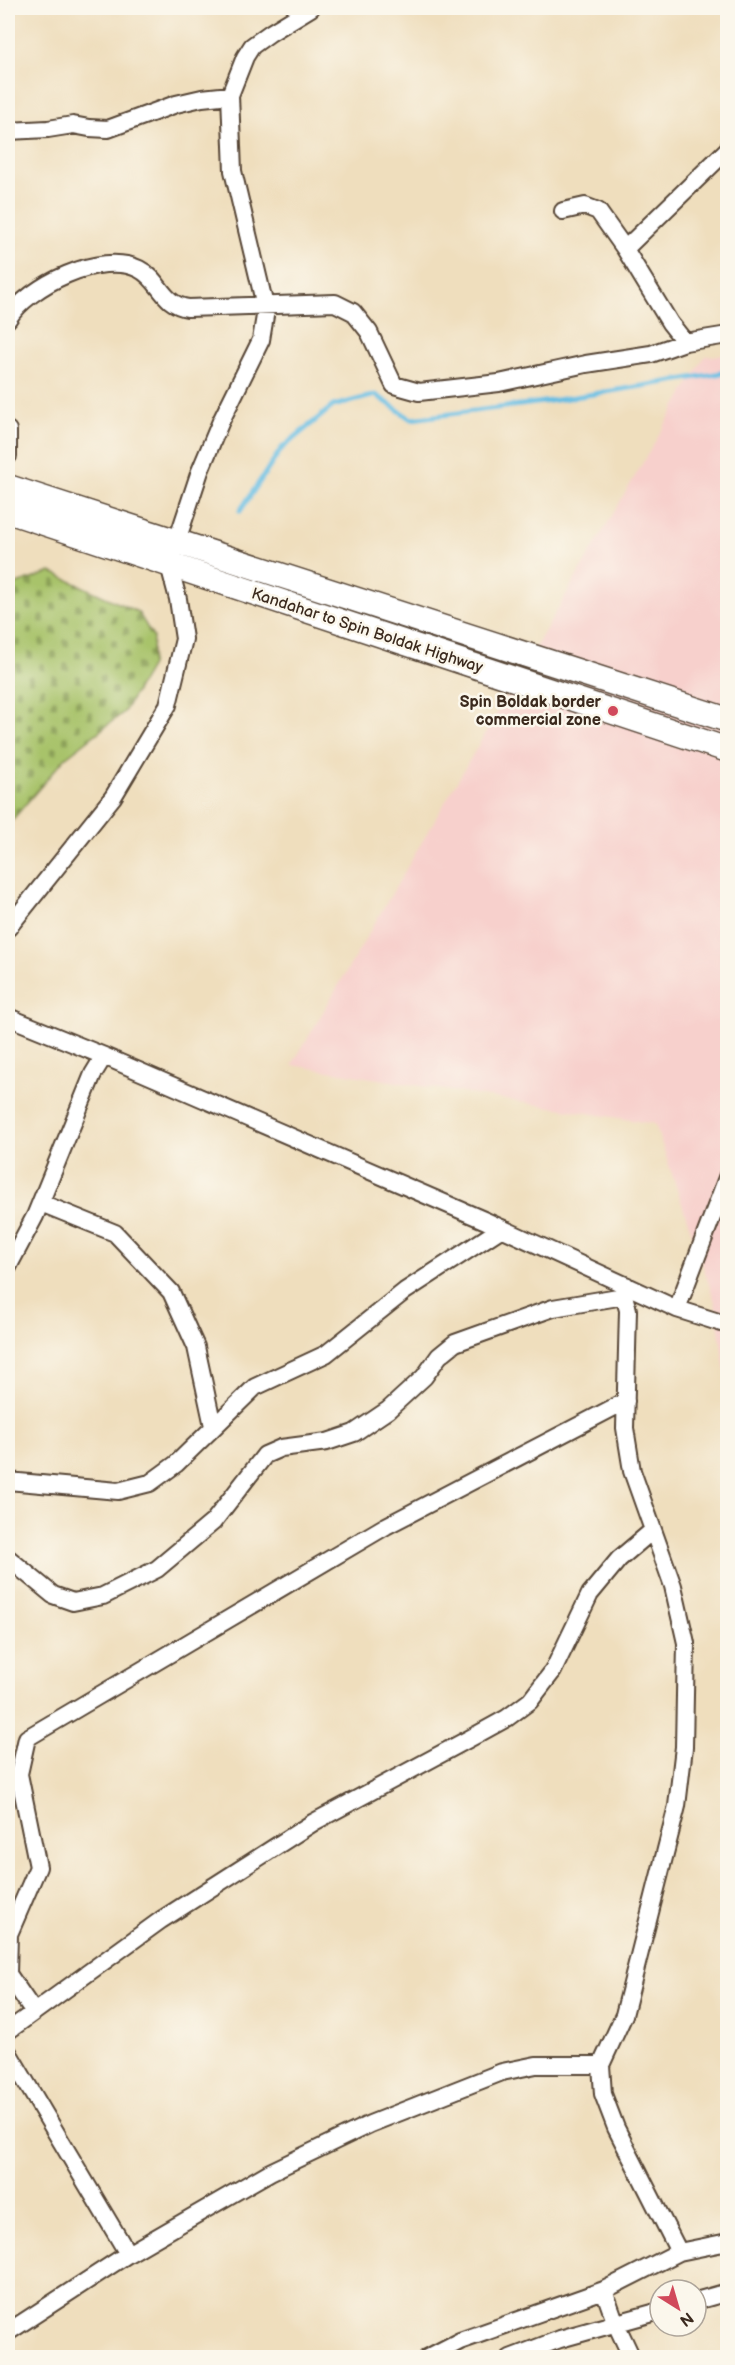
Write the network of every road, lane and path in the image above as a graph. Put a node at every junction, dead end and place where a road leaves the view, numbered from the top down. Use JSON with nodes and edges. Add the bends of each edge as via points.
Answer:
{"nodes":[{"id":1,"x":311,"y":8,"type":"edge"},
{"id":2,"x":230,"y":96,"type":"junction"},
{"id":3,"x":8,"y":131,"type":"edge"},
{"id":4,"x":728,"y":149,"type":"edge"},
{"id":5,"x":563,"y":211,"type":"dead end"},
{"id":6,"x":625,"y":249,"type":"junction"},
{"id":7,"x":265,"y":306,"type":"junction"},
{"id":8,"x":8,"y":319,"type":"edge"},
{"id":9,"x":728,"y":335,"type":"edge"},
{"id":10,"x":685,"y":342,"type":"junction"},
{"id":11,"x":8,"y":430,"type":"edge"},
{"id":12,"x":8,"y":456,"type":"edge"},
{"id":13,"x":8,"y":487,"type":"edge"},
{"id":14,"x":8,"y":511,"type":"edge"},
{"id":15,"x":175,"y":542,"type":"junction"},
{"id":16,"x":169,"y":565,"type":"junction"},
{"id":17,"x":728,"y":720,"type":"edge"},
{"id":18,"x":728,"y":750,"type":"edge"},
{"id":19,"x":8,"y":928,"type":"edge"},
{"id":20,"x":8,"y":1017,"type":"edge"},
{"id":21,"x":104,"y":1056,"type":"junction"},
{"id":22,"x":728,"y":1175,"type":"edge"},
{"id":23,"x":40,"y":1203,"type":"junction"},
{"id":24,"x":502,"y":1228,"type":"junction"},
{"id":25,"x":8,"y":1267,"type":"edge"},
{"id":26,"x":625,"y":1290,"type":"junction"},
{"id":27,"x":677,"y":1309,"type":"junction"},
{"id":28,"x":728,"y":1325,"type":"edge"},
{"id":29,"x":626,"y":1401,"type":"junction"},
{"id":30,"x":213,"y":1426,"type":"junction"},
{"id":31,"x":8,"y":1482,"type":"edge"},
{"id":32,"x":652,"y":1531,"type":"junction"},
{"id":33,"x":8,"y":1558,"type":"edge"},
{"id":34,"x":34,"y":2012,"type":"junction"},
{"id":35,"x":8,"y":2031,"type":"edge"},
{"id":36,"x":8,"y":2052,"type":"edge"},
{"id":37,"x":601,"y":2065,"type":"junction"},
{"id":38,"x":728,"y":2242,"type":"edge"},
{"id":39,"x":680,"y":2252,"type":"junction"},
{"id":40,"x":128,"y":2254,"type":"junction"},
{"id":41,"x":604,"y":2290,"type":"junction"},
{"id":42,"x":728,"y":2292,"type":"edge"},
{"id":43,"x":708,"y":2298,"type":"edge"},
{"id":44,"x":648,"y":2315,"type":"edge"},
{"id":45,"x":616,"y":2324,"type":"junction"},
{"id":46,"x":8,"y":2332,"type":"edge"},
{"id":47,"x":427,"y":2358,"type":"edge"},
{"id":48,"x":510,"y":2358,"type":"edge"},
{"id":49,"x":632,"y":2358,"type":"edge"}],
"edges":[{"from":1,"to":2,"type":"street","via":[[252,46]]},
{"from":2,"to":3,"type":"street","via":[[176,104],[108,129],[73,124]]},
{"from":2,"to":7,"type":"street","via":[[233,171]]},
{"from":4,"to":6,"type":"street"},
{"from":5,"to":6,"type":"street","via":[[585,206],[598,211]]},
{"from":6,"to":10,"type":"street"},
{"from":7,"to":8,"type":"street","via":[[176,306],[140,269],[108,264],[80,270],[41,287],[27,295]]},
{"from":7,"to":10,"type":"street","via":[[335,303],[353,312],[369,332],[394,385],[419,392],[499,383],[651,354]]},
{"from":7,"to":15,"type":"street","via":[[261,340],[221,421]]},
{"from":9,"to":10,"type":"street"},
{"from":11,"to":12,"type":"street"},
{"from":13,"to":15,"type":"highway","name":"Kandahar to Spin Boldak Highway"},
{"from":14,"to":16,"type":"highway","name":"Kandahar to Spin Boldak Highway"},
{"from":15,"to":16,"type":"street"},
{"from":15,"to":17,"type":"highway","name":"Kandahar to Spin Boldak Highway"},
{"from":16,"to":18,"type":"highway","name":"Kandahar to Spin Boldak Highway"},
{"from":16,"to":19,"type":"street","via":[[184,639],[168,705],[113,797]]},
{"from":20,"to":21,"type":"street"},
{"from":21,"to":23,"type":"street"},
{"from":21,"to":24,"type":"street"},
{"from":22,"to":27,"type":"street"},
{"from":23,"to":25,"type":"street"},
{"from":23,"to":30,"type":"street","via":[[115,1233],[171,1292],[196,1347]]},
{"from":24,"to":26,"type":"street"},
{"from":24,"to":30,"type":"street","via":[[405,1291],[326,1354],[255,1387]]},
{"from":26,"to":27,"type":"street"},
{"from":26,"to":29,"type":"street"},
{"from":26,"to":33,"type":"street","via":[[553,1308],[455,1343],[388,1410],[354,1433],[265,1455],[213,1522],[157,1569],[103,1596],[73,1602],[53,1595]]},
{"from":27,"to":28,"type":"street"},
{"from":29,"to":32,"type":"street","via":[[625,1428],[632,1471]]},
{"from":29,"to":34,"type":"street","via":[[387,1526],[27,1738],[19,1774],[38,1867],[9,1934],[8,1974]]},
{"from":30,"to":31,"type":"street","via":[[176,1464],[150,1483],[118,1491]]},
{"from":32,"to":34,"type":"street","via":[[619,1559],[590,1594],[553,1671],[530,1701],[498,1723],[314,1822],[161,1920]]},
{"from":32,"to":37,"type":"street","via":[[673,1586],[686,1643],[684,1747],[677,1806],[624,2015]]},
{"from":34,"to":35,"type":"street"},
{"from":36,"to":40,"type":"street"},
{"from":37,"to":39,"type":"street","via":[[603,2094],[615,2128]]},
{"from":37,"to":40,"type":"street","via":[[536,2065],[501,2072],[370,2124],[270,2172]]},
{"from":38,"to":39,"type":"street"},
{"from":39,"to":41,"type":"street"},
{"from":40,"to":46,"type":"street"},
{"from":41,"to":45,"type":"street"},
{"from":41,"to":47,"type":"street","via":[[460,2341]]},
{"from":42,"to":43,"type":"street"},
{"from":44,"to":45,"type":"street"},
{"from":45,"to":48,"type":"street"},
{"from":45,"to":49,"type":"street"}]}
